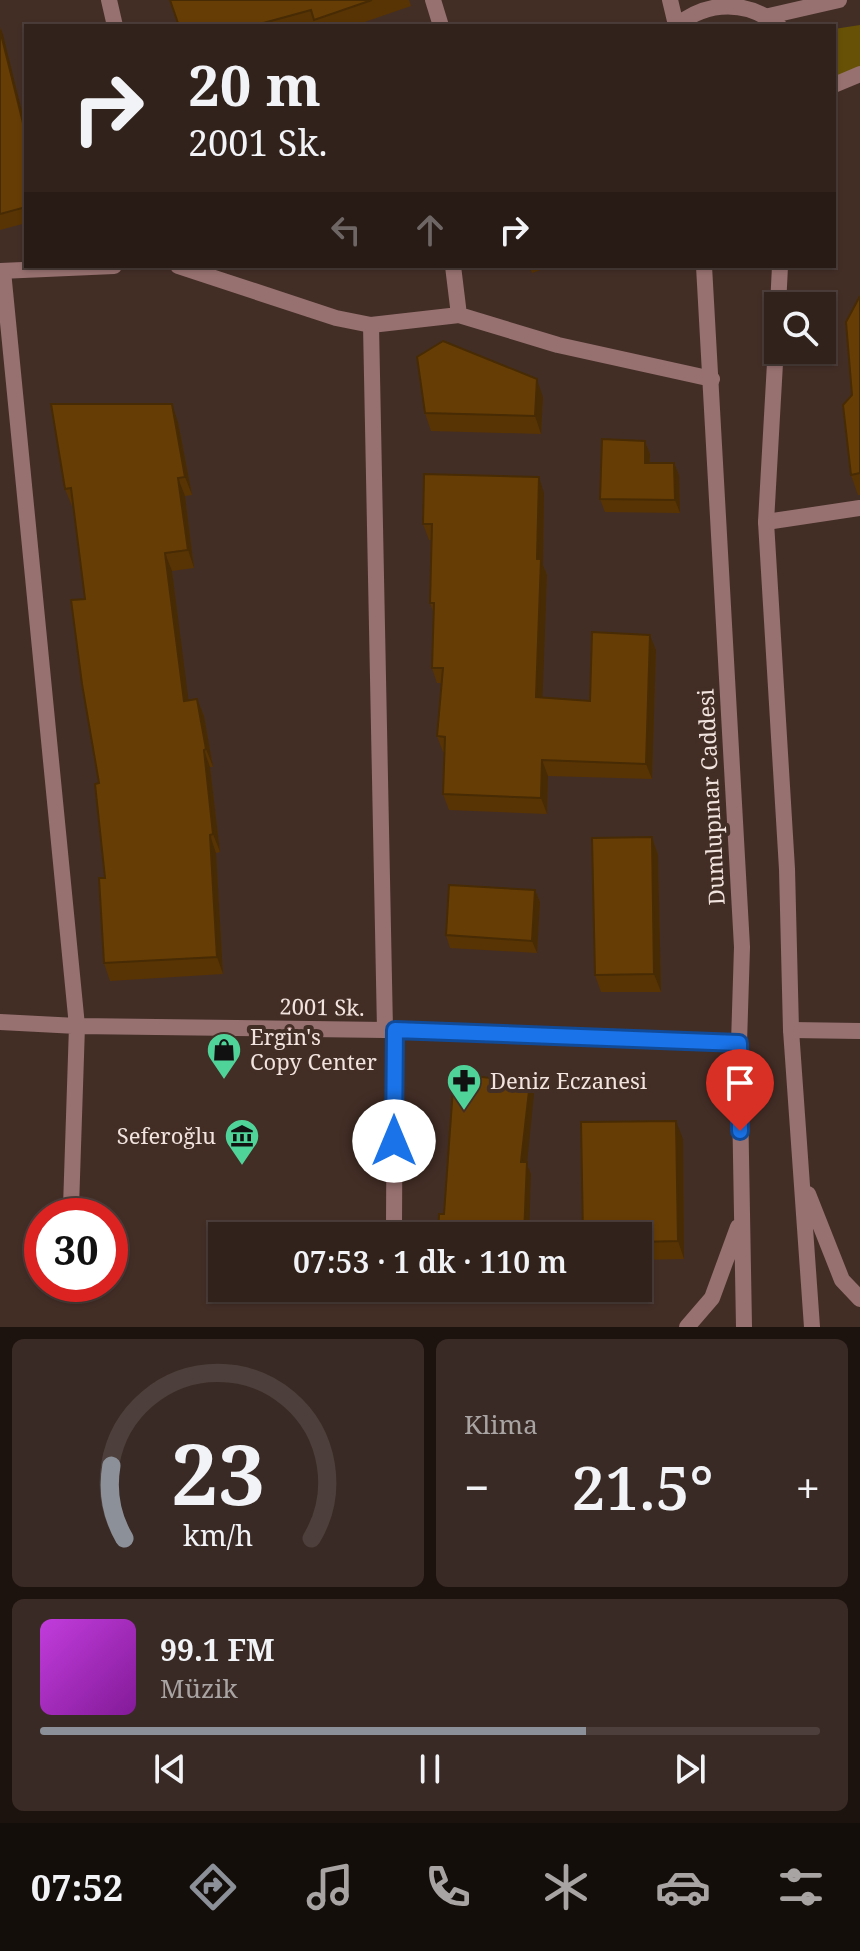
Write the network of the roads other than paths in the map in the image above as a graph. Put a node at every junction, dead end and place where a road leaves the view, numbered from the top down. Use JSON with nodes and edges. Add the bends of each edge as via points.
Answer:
{"nodes":[{"id":1,"x":109,"y":0,"type":"edge"},
{"id":2,"x":433,"y":0,"type":"edge"},
{"id":3,"x":670,"y":0,"type":"edge"},
{"id":4,"x":839,"y":0,"type":"edge"},
{"id":5,"x":766,"y":13,"type":"edge"},
{"id":6,"x":115,"y":24,"type":"edge"},
{"id":7,"x":440,"y":24,"type":"edge"},
{"id":8,"x":676,"y":24,"type":"edge"},
{"id":9,"x":680,"y":24,"type":"edge"},
{"id":10,"x":860,"y":74,"type":"edge"},
{"id":11,"x":836,"y":84,"type":"edge"},
{"id":12,"x":69,"y":268,"type":"edge"},
{"id":13,"x":184,"y":268,"type":"edge"},
{"id":14,"x":453,"y":268,"type":"edge"},
{"id":15,"x":704,"y":268,"type":"edge"},
{"id":16,"x":780,"y":268,"type":"edge"},
{"id":17,"x":2,"y":271,"type":"edge"},
{"id":18,"x":779,"y":292,"type":"edge"},
{"id":19,"x":459,"y":315,"type":"junction"},
{"id":20,"x":371,"y":325,"type":"junction"},
{"id":21,"x":775,"y":364,"type":"edge"},
{"id":22,"x":712,"y":379,"type":"junction"},
{"id":23,"x":860,"y":508,"type":"edge"},
{"id":24,"x":766,"y":522,"type":"junction"},
{"id":25,"x":0,"y":1022,"type":"edge"},
{"id":26,"x":77,"y":1026,"type":"junction"},
{"id":27,"x":390,"y":1030,"type":"junction"},
{"id":28,"x":791,"y":1030,"type":"junction"},
{"id":29,"x":860,"y":1031,"type":"edge"},
{"id":30,"x":739,"y":1043,"type":"junction"},
{"id":31,"x":803,"y":1180,"type":"junction"},
{"id":32,"x":71,"y":1198,"type":"edge"},
{"id":33,"x":742,"y":1218,"type":"junction"},
{"id":34,"x":394,"y":1222,"type":"edge"},
{"id":35,"x":860,"y":1299,"type":"edge"},
{"id":36,"x":687,"y":1327,"type":"edge"},
{"id":37,"x":744,"y":1327,"type":"edge"},
{"id":38,"x":812,"y":1327,"type":"edge"}],
"edges":[{"from":1,"to":6,"type":"street"},
{"from":2,"to":7,"type":"street"},
{"from":3,"to":8,"type":"street"},
{"from":4,"to":5,"type":"street"},
{"from":5,"to":9,"type":"street","via":[[730,4],[710,7]]},
{"from":10,"to":11,"type":"street"},
{"from":12,"to":17,"type":"street"},
{"from":13,"to":20,"type":"street"},
{"from":14,"to":19,"type":"street"},
{"from":15,"to":22,"type":"street","name":"Dumlupınar Caddesi"},
{"from":16,"to":18,"type":"street"},
{"from":17,"to":26,"type":"street"},
{"from":19,"to":20,"type":"street"},
{"from":19,"to":22,"type":"street","via":[[558,345]]},
{"from":20,"to":27,"type":"street"},
{"from":21,"to":24,"type":"street"},
{"from":22,"to":30,"type":"street","name":"Dumlupınar Caddesi","via":[[742,947]]},
{"from":23,"to":24,"type":"street"},
{"from":24,"to":28,"type":"street"},
{"from":25,"to":26,"type":"street","name":"2001 Sk."},
{"from":26,"to":27,"type":"street","name":"2001 Sk."},
{"from":26,"to":32,"type":"street"},
{"from":27,"to":30,"type":"street","name":"2001 Sk."},
{"from":27,"to":34,"type":"street"},
{"from":28,"to":29,"type":"street"},
{"from":28,"to":31,"type":"street"},
{"from":30,"to":33,"type":"street","name":"Dumlupınar Caddesi"},
{"from":31,"to":35,"type":"street","via":[[842,1280]]},
{"from":31,"to":38,"type":"street"},
{"from":33,"to":36,"type":"street","via":[[712,1298]]},
{"from":33,"to":37,"type":"street","name":"Dumlupınar Caddesi"}]}
